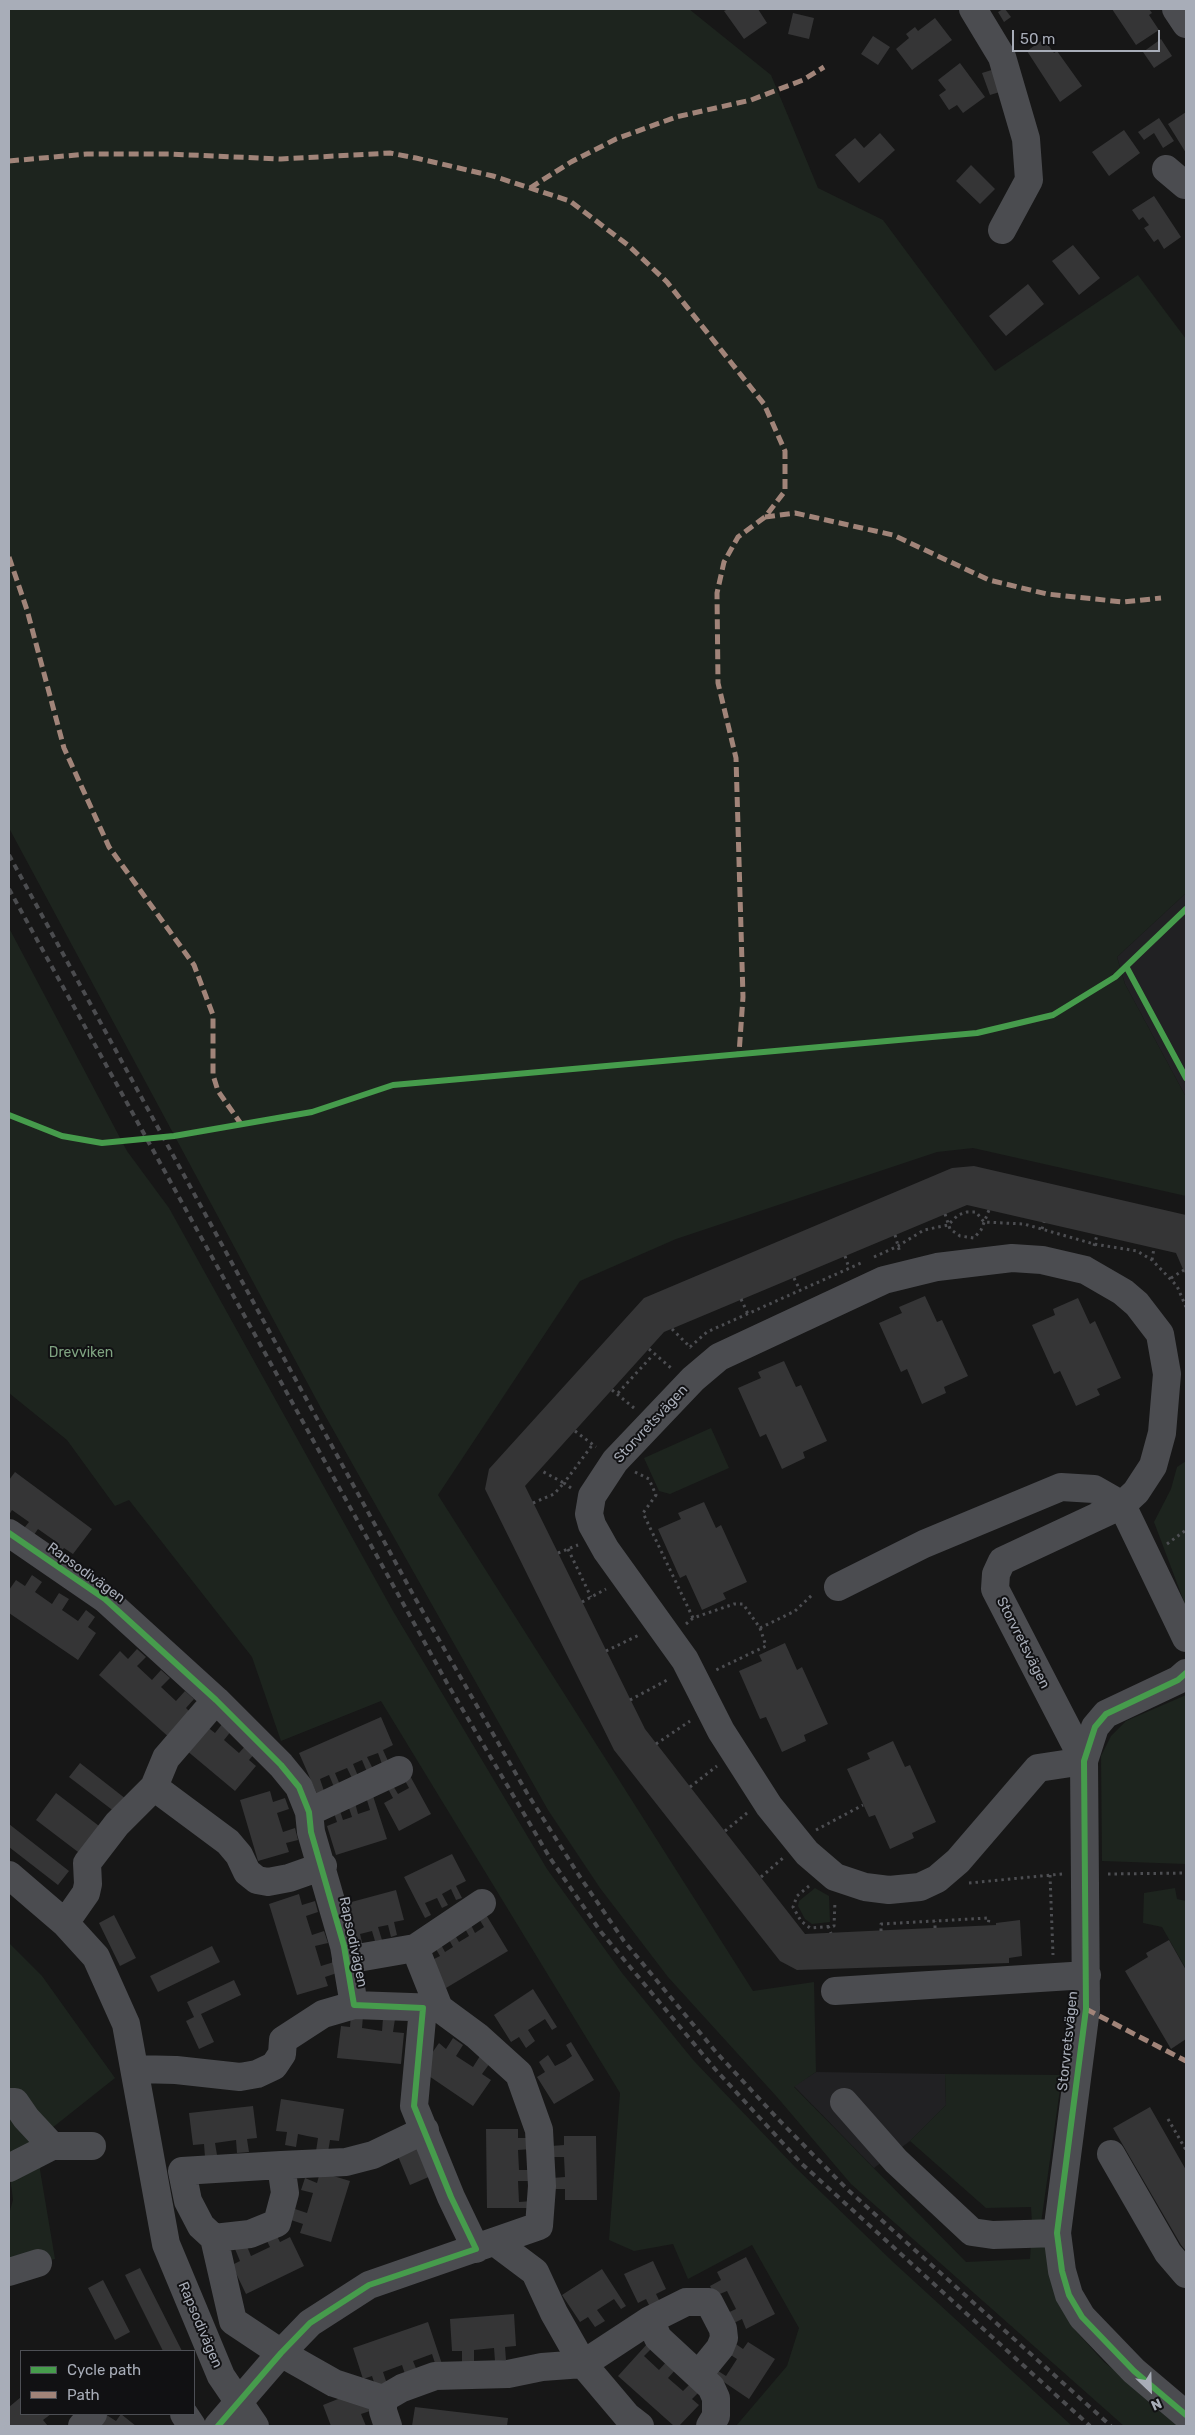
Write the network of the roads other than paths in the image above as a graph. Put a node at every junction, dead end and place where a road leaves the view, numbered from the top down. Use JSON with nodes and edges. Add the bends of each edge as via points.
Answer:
{"nodes":[{"id":1,"x":973,"y":9,"type":"edge"},
{"id":2,"x":1176,"y":9,"type":"edge"},
{"id":3,"x":1186,"y":24,"type":"edge"},
{"id":4,"x":1002,"y":230,"type":"dead end"},
{"id":5,"x":1122,"y":1505,"type":"junction"},
{"id":6,"x":9,"y":1533,"type":"edge"},
{"id":7,"x":825,"y":1590,"type":"road end"},
{"id":8,"x":1186,"y":1638,"type":"edge"},
{"id":9,"x":1186,"y":1673,"type":"edge"},
{"id":10,"x":216,"y":1700,"type":"junction"},
{"id":11,"x":1084,"y":1761,"type":"junction"},
{"id":12,"x":399,"y":1770,"type":"dead end"},
{"id":13,"x":154,"y":1787,"type":"junction"},
{"id":14,"x":309,"y":1812,"type":"junction"},
{"id":15,"x":323,"y":1866,"type":"junction"},
{"id":16,"x":9,"y":1875,"type":"edge"},
{"id":17,"x":482,"y":1903,"type":"dead end"},
{"id":18,"x":65,"y":1923,"type":"junction"},
{"id":19,"x":414,"y":1948,"type":"junction"},
{"id":20,"x":346,"y":1960,"type":"junction"},
{"id":21,"x":1087,"y":1975,"type":"junction"},
{"id":22,"x":835,"y":1991,"type":"dead end"},
{"id":23,"x":354,"y":2005,"type":"junction"},
{"id":24,"x":431,"y":2008,"type":"junction"},
{"id":25,"x":135,"y":2069,"type":"junction"},
{"id":26,"x":9,"y":2102,"type":"edge"},
{"id":27,"x":844,"y":2102,"type":"dead end"},
{"id":28,"x":424,"y":2130,"type":"junction"},
{"id":29,"x":52,"y":2146,"type":"junction"},
{"id":30,"x":92,"y":2146,"type":"dead end"},
{"id":31,"x":1111,"y":2154,"type":"dead end"},
{"id":32,"x":281,"y":2165,"type":"junction"},
{"id":33,"x":9,"y":2168,"type":"edge"},
{"id":34,"x":539,"y":2226,"type":"junction"},
{"id":35,"x":1057,"y":2233,"type":"junction"},
{"id":36,"x":214,"y":2238,"type":"junction"},
{"id":37,"x":486,"y":2246,"type":"junction"},
{"id":38,"x":38,"y":2262,"type":"dead end"},
{"id":39,"x":9,"y":2272,"type":"edge"},
{"id":40,"x":534,"y":2272,"type":"junction"},
{"id":41,"x":1186,"y":2274,"type":"edge"},
{"id":42,"x":650,"y":2320,"type":"junction"},
{"id":43,"x":281,"y":2353,"type":"junction"},
{"id":44,"x":583,"y":2364,"type":"junction"},
{"id":45,"x":698,"y":2374,"type":"junction"},
{"id":46,"x":384,"y":2399,"type":"junction"},
{"id":47,"x":239,"y":2403,"type":"junction"},
{"id":48,"x":92,"y":2415,"type":"edge"},
{"id":49,"x":185,"y":2415,"type":"edge"},
{"id":50,"x":1186,"y":2415,"type":"edge"},
{"id":51,"x":82,"y":2426,"type":"edge"},
{"id":52,"x":192,"y":2426,"type":"edge"},
{"id":53,"x":218,"y":2426,"type":"edge"},
{"id":54,"x":255,"y":2426,"type":"edge"},
{"id":55,"x":388,"y":2426,"type":"edge"},
{"id":56,"x":640,"y":2426,"type":"edge"},
{"id":57,"x":710,"y":2426,"type":"edge"}],
"edges":[{"from":1,"to":4,"type":"street","via":[[1002,57],[1026,139],[1028,180]]},
{"from":2,"to":3,"type":"street"},
{"from":5,"to":7,"type":"street","via":[[1094,1489],[1061,1487],[924,1544]]},
{"from":5,"to":8,"type":"street"},
{"from":5,"to":11,"type":"street","name":"Storvretsvägen","via":[[1002,1561],[996,1574],[995,1589]]},
{"from":5,"to":11,"type":"street","name":"Storvretsvägen","via":[[1136,1492],[1153,1466],[1162,1433],[1167,1374],[1160,1334],[1137,1304],[1123,1292],[1085,1270],[1042,1260],[1012,1258],[905,1273],[741,1345],[719,1358],[698,1375],[615,1461],[592,1496],[589,1514],[606,1550],[665,1630],[769,1806],[793,1838],[833,1875],[865,1887],[889,1890],[920,1887],[937,1879],[958,1861],[1038,1768]]},
{"from":6,"to":10,"type":"street","name":"Rapsodivägen","via":[[105,1599]]},
{"from":9,"to":11,"type":"street","name":"Storvretsvägen","via":[[1178,1680],[1106,1714],[1095,1727]]},
{"from":10,"to":13,"type":"street","via":[[166,1758]]},
{"from":10,"to":14,"type":"street","name":"Rapsodivägen","via":[[281,1765],[299,1787]]},
{"from":11,"to":21,"type":"street","name":"Storvretsvägen"},
{"from":12,"to":14,"type":"street"},
{"from":13,"to":15,"type":"street","via":[[228,1842],[257,1880],[268,1882],[290,1878]]},
{"from":13,"to":18,"type":"street","via":[[117,1824],[87,1863],[86,1892]]},
{"from":14,"to":15,"type":"street","name":"Rapsodivägen","via":[[311,1832]]},
{"from":15,"to":20,"type":"street","name":"Rapsodivägen"},
{"from":16,"to":18,"type":"street","name":"Rapsodivägen"},
{"from":17,"to":19,"type":"street","name":"Rapsodivägen"},
{"from":18,"to":25,"type":"street","name":"Rapsodivägen","via":[[96,1957],[126,2024]]},
{"from":19,"to":20,"type":"street","name":"Rapsodivägen"},
{"from":19,"to":24,"type":"street"},
{"from":20,"to":23,"type":"street","name":"Rapsodivägen"},
{"from":21,"to":22,"type":"street","name":"Storvretsvägen"},
{"from":21,"to":35,"type":"street","name":"Storvretsvägen","via":[[1086,2010]]},
{"from":23,"to":24,"type":"street","name":"Rapsodivägen"},
{"from":23,"to":25,"type":"street","name":"Rapsodivägen","via":[[323,2014],[283,2040],[282,2054],[274,2066],[257,2074],[240,2077]]},
{"from":24,"to":28,"type":"street","via":[[414,2106]]},
{"from":24,"to":34,"type":"street","via":[[477,2036],[519,2074],[540,2130],[542,2186]]},
{"from":25,"to":47,"type":"street","name":"Rapsodivägen","via":[[166,2244],[221,2376]]},
{"from":26,"to":29,"type":"street","via":[[15,2102]]},
{"from":27,"to":35,"type":"street","via":[[896,2162],[972,2232],[993,2235]]},
{"from":28,"to":32,"type":"street","via":[[373,2154],[346,2162]]},
{"from":28,"to":37,"type":"street","via":[[451,2197]]},
{"from":29,"to":30,"type":"street"},
{"from":29,"to":33,"type":"street"},
{"from":31,"to":41,"type":"street","via":[[1168,2253]]},
{"from":32,"to":36,"type":"street","via":[[285,2193],[276,2222],[250,2234]]},
{"from":32,"to":36,"type":"street","via":[[182,2171],[188,2201],[201,2226]]},
{"from":34,"to":37,"type":"street"},
{"from":34,"to":40,"type":"street"},
{"from":35,"to":50,"type":"street","name":"Storvretsvägen","via":[[1062,2271],[1082,2317],[1134,2371]]},
{"from":36,"to":43,"type":"street","via":[[233,2321]]},
{"from":37,"to":40,"type":"street"},
{"from":37,"to":43,"type":"street","via":[[369,2285],[310,2323]]},
{"from":38,"to":39,"type":"street"},
{"from":40,"to":44,"type":"street"},
{"from":42,"to":44,"type":"street"},
{"from":42,"to":45,"type":"street","via":[[658,2338]]},
{"from":42,"to":45,"type":"street","via":[[686,2302],[710,2302],[724,2338],[720,2348]]},
{"from":43,"to":46,"type":"street","via":[[334,2383]]},
{"from":43,"to":47,"type":"street"},
{"from":44,"to":46,"type":"street","via":[[508,2374],[435,2376],[402,2388]]},
{"from":44,"to":56,"type":"street","via":[[627,2416]]},
{"from":45,"to":57,"type":"street","via":[[711,2387],[716,2398],[716,2416]]},
{"from":46,"to":55,"type":"street","via":[[383,2411]]},
{"from":47,"to":53,"type":"street"},
{"from":47,"to":54,"type":"street","name":"Rapsodivägen"},
{"from":48,"to":51,"type":"street"},
{"from":49,"to":52,"type":"street"}]}
